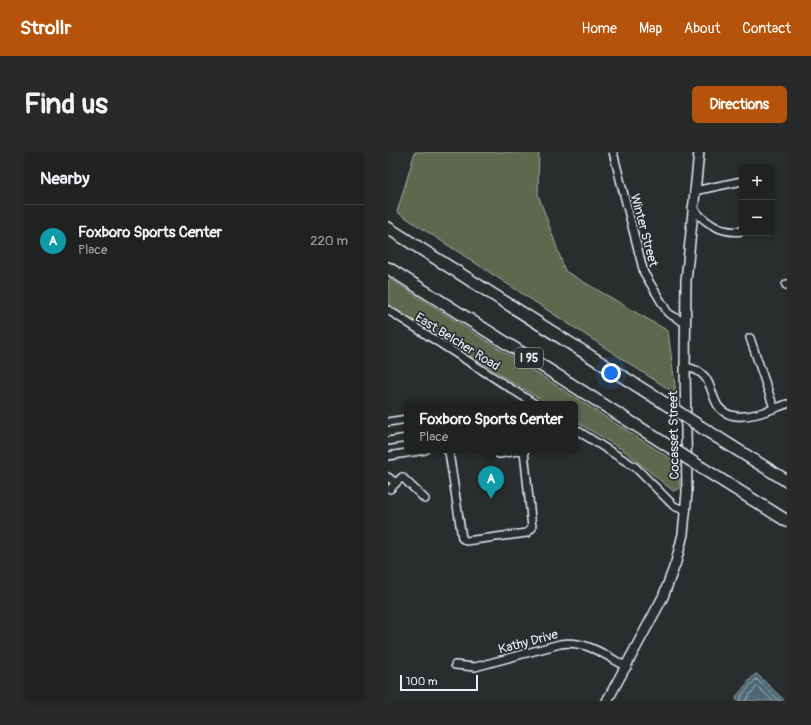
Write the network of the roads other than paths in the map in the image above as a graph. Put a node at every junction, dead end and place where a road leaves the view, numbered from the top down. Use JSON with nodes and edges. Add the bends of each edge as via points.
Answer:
{"nodes":[{"id":1,"x":613,"y":152,"type":"edge"},
{"id":2,"x":699,"y":152,"type":"edge"},
{"id":3,"x":739,"y":182,"type":"edge"},
{"id":4,"x":694,"y":192,"type":"junction"},
{"id":5,"x":692,"y":208,"type":"junction"},
{"id":6,"x":388,"y":228,"type":"edge"},
{"id":7,"x":739,"y":231,"type":"edge"},
{"id":8,"x":388,"y":268,"type":"edge"},
{"id":9,"x":388,"y":310,"type":"edge"},
{"id":10,"x":685,"y":323,"type":"junction"},
{"id":11,"x":750,"y":338,"type":"dead end"},
{"id":12,"x":685,"y":367,"type":"junction"},
{"id":13,"x":530,"y":401,"type":"edge"},
{"id":14,"x":787,"y":404,"type":"edge"},
{"id":15,"x":774,"y":408,"type":"junction"},
{"id":16,"x":404,"y":419,"type":"edge"},
{"id":17,"x":388,"y":422,"type":"edge"},
{"id":18,"x":578,"y":431,"type":"edge"},
{"id":19,"x":404,"y":438,"type":"edge"},
{"id":20,"x":388,"y":441,"type":"edge"},
{"id":21,"x":406,"y":453,"type":"edge"},
{"id":22,"x":449,"y":453,"type":"edge"},
{"id":23,"x":498,"y":453,"type":"edge"},
{"id":24,"x":508,"y":453,"type":"edge"},
{"id":25,"x":525,"y":453,"type":"edge"},
{"id":26,"x":388,"y":456,"type":"edge"},
{"id":27,"x":388,"y":477,"type":"edge"},
{"id":28,"x":787,"y":481,"type":"edge"},
{"id":29,"x":396,"y":483,"type":"junction"},
{"id":30,"x":390,"y":489,"type":"dead end"},
{"id":31,"x":424,"y":499,"type":"dead end"},
{"id":32,"x":686,"y":510,"type":"junction"},
{"id":33,"x":787,"y":521,"type":"edge"},
{"id":34,"x":455,"y":665,"type":"dead end"},
{"id":35,"x":627,"y":667,"type":"junction"},
{"id":36,"x":607,"y":701,"type":"edge"}],
"edges":[{"from":1,"to":10,"type":"street","name":"Winter Street","via":[[644,272],[668,313]]},
{"from":2,"to":4,"type":"main road","name":"Cocasset Street"},
{"from":3,"to":4,"type":"street"},
{"from":4,"to":5,"type":"main road","name":"Cocasset Street"},
{"from":5,"to":7,"type":"street","via":[[716,228],[729,232]]},
{"from":5,"to":10,"type":"main road","name":"Cocasset Street"},
{"from":6,"to":28,"type":"highway","number":"I 95","bridge":true},
{"from":8,"to":33,"type":"highway","number":"I 95","bridge":true},
{"from":9,"to":13,"type":"street","name":"East Belcher Road"},
{"from":10,"to":12,"type":"main road","name":"Cocasset Street"},
{"from":11,"to":15,"type":"street"},
{"from":12,"to":15,"type":"street","via":[[703,373],[718,407],[732,415],[747,416]]},
{"from":12,"to":32,"type":"main road","name":"Cocasset Street"},
{"from":14,"to":15,"type":"street"},
{"from":16,"to":17,"type":"street"},
{"from":18,"to":32,"type":"street","via":[[635,467],[671,503]]},
{"from":19,"to":20,"type":"street"},
{"from":21,"to":26,"type":"street"},
{"from":22,"to":25,"type":"street","via":[[462,538],[466,542],[527,533],[532,528]]},
{"from":23,"to":24,"type":"street"},
{"from":27,"to":29,"type":"street"},
{"from":29,"to":30,"type":"street"},
{"from":29,"to":31,"type":"street","via":[[402,477]]},
{"from":32,"to":35,"type":"main road","name":"Cocasset Street","via":[[681,544],[667,588]]},
{"from":34,"to":35,"type":"street","name":"Kathy Drive","via":[[475,667],[573,642],[593,648]]},
{"from":35,"to":36,"type":"main road","name":"Cocasset Street"}]}
